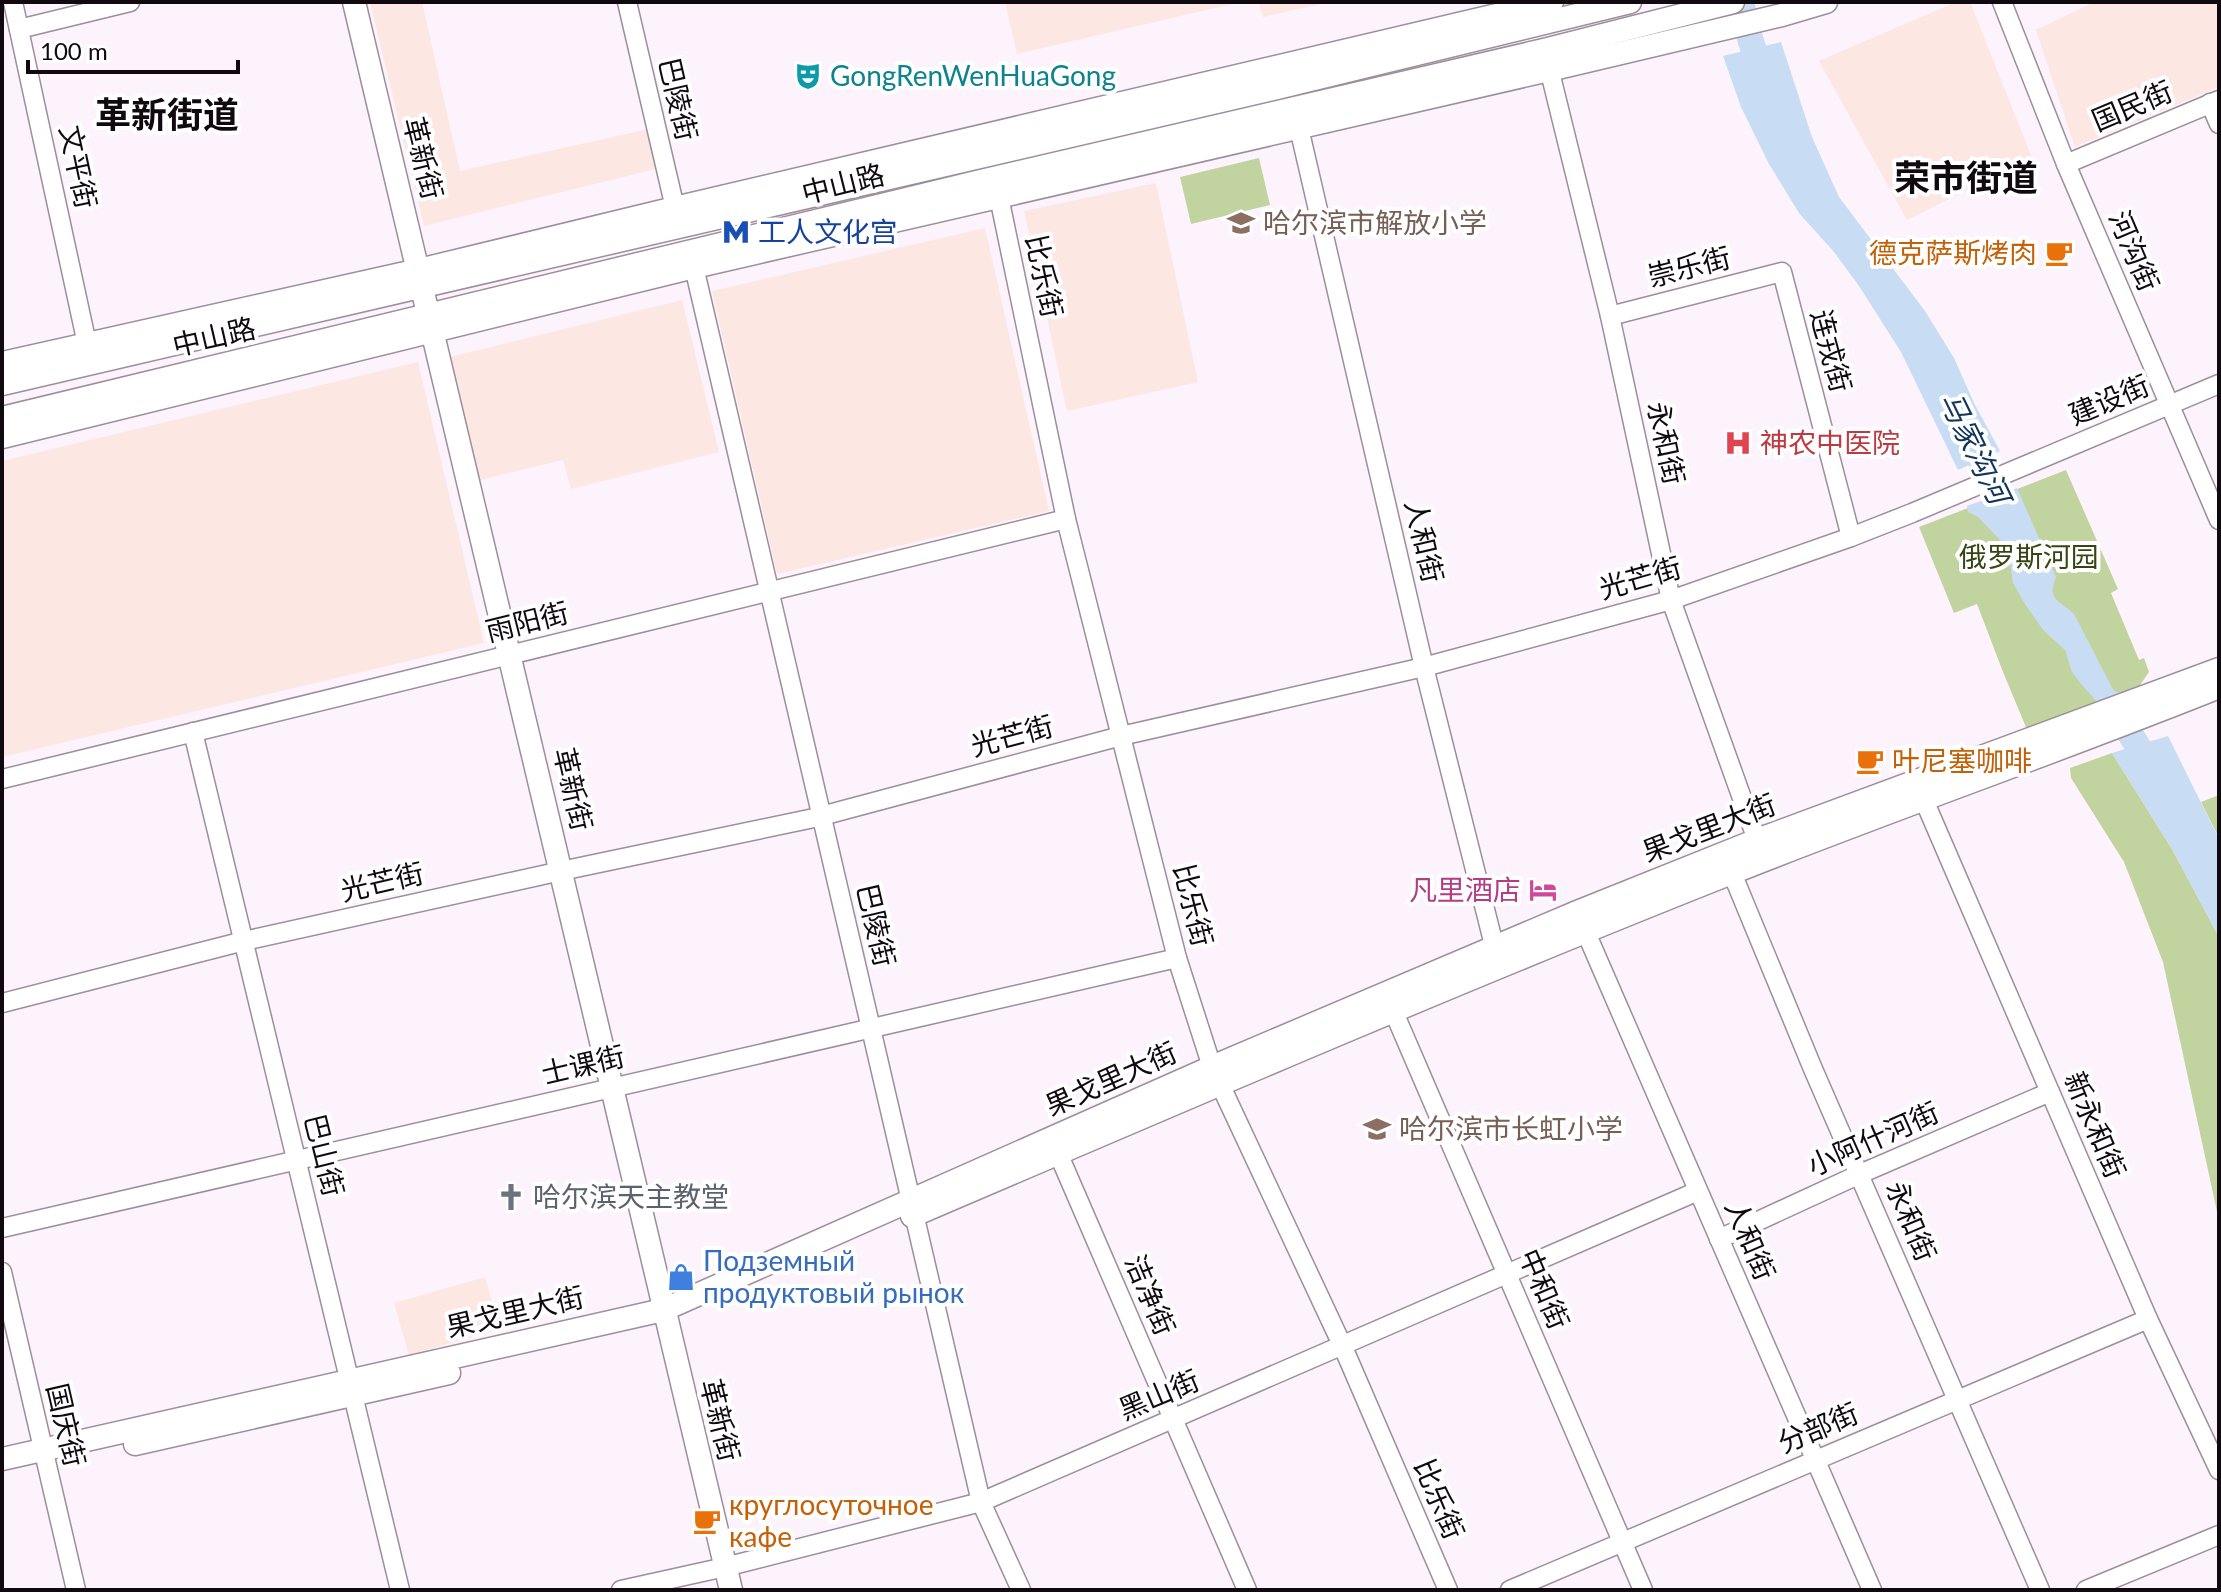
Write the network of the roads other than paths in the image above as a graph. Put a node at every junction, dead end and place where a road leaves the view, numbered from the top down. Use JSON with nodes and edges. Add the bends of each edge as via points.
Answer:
{"nodes":[{"id":1,"x":13,"y":2,"type":"edge"},
{"id":2,"x":130,"y":2,"type":"edge"},
{"id":3,"x":354,"y":2,"type":"edge"},
{"id":4,"x":627,"y":2,"type":"edge"},
{"id":5,"x":1630,"y":2,"type":"edge"},
{"id":6,"x":1733,"y":2,"type":"edge"},
{"id":7,"x":1826,"y":2,"type":"edge"},
{"id":8,"x":2002,"y":2,"type":"edge"},
{"id":9,"x":1539,"y":9,"type":"edge"},
{"id":10,"x":19,"y":29,"type":"junction"},
{"id":11,"x":1547,"y":60,"type":"junction"},
{"id":12,"x":2215,"y":102,"type":"edge"},
{"id":13,"x":2219,"y":124,"type":"edge"},
{"id":14,"x":1299,"y":128,"type":"junction"},
{"id":15,"x":2066,"y":164,"type":"junction"},
{"id":16,"x":999,"y":197,"type":"junction"},
{"id":17,"x":675,"y":208,"type":"junction"},
{"id":18,"x":694,"y":267,"type":"junction"},
{"id":19,"x":1782,"y":272,"type":"joint"},
{"id":20,"x":421,"y":278,"type":"junction"},
{"id":21,"x":1610,"y":316,"type":"junction"},
{"id":22,"x":431,"y":323,"type":"junction"},
{"id":23,"x":87,"y":344,"type":"junction"},
{"id":24,"x":2,"y":363,"type":"edge"},
{"id":25,"x":2,"y":384,"type":"edge"},
{"id":26,"x":2219,"y":384,"type":"edge"},
{"id":27,"x":2170,"y":405,"type":"junction"},
{"id":28,"x":2,"y":418,"type":"edge"},
{"id":29,"x":2,"y":437,"type":"edge"},
{"id":30,"x":2021,"y":468,"type":"joint"},
{"id":31,"x":1066,"y":519,"type":"junction"},
{"id":32,"x":2219,"y":520,"type":"edge"},
{"id":33,"x":1851,"y":537,"type":"junction"},
{"id":34,"x":769,"y":592,"type":"junction"},
{"id":35,"x":1671,"y":600,"type":"junction"},
{"id":36,"x":510,"y":655,"type":"junction"},
{"id":37,"x":1424,"y":667,"type":"junction"},
{"id":38,"x":2219,"y":669,"type":"edge"},
{"id":39,"x":2219,"y":687,"type":"edge"},
{"id":40,"x":2157,"y":702,"type":"junction"},
{"id":41,"x":193,"y":732,"type":"junction"},
{"id":42,"x":1121,"y":736,"type":"junction"},
{"id":43,"x":2039,"y":746,"type":"junction"},
{"id":44,"x":2,"y":779,"type":"edge"},
{"id":45,"x":1924,"y":800,"type":"junction"},
{"id":46,"x":821,"y":816,"type":"junction"},
{"id":47,"x":1757,"y":840,"type":"junction"},
{"id":48,"x":561,"y":871,"type":"junction"},
{"id":49,"x":1732,"y":873,"type":"junction"},
{"id":50,"x":1581,"y":922,"type":"junction"},
{"id":51,"x":244,"y":941,"type":"junction"},
{"id":52,"x":1497,"y":957,"type":"junction"},
{"id":53,"x":1177,"y":958,"type":"junction"},
{"id":54,"x":2,"y":1003,"type":"edge"},
{"id":55,"x":1393,"y":1010,"type":"junction"},
{"id":56,"x":871,"y":1028,"type":"junction"},
{"id":57,"x":1216,"y":1076,"type":"junction"},
{"id":58,"x":611,"y":1088,"type":"junction"},
{"id":59,"x":2050,"y":1092,"type":"junction"},
{"id":60,"x":1058,"y":1153,"type":"junction"},
{"id":61,"x":296,"y":1160,"type":"junction"},
{"id":62,"x":1860,"y":1174,"type":"junction"},
{"id":63,"x":1698,"y":1191,"type":"junction"},
{"id":64,"x":912,"y":1208,"type":"junction"},
{"id":65,"x":2,"y":1228,"type":"edge"},
{"id":66,"x":1719,"y":1239,"type":"junction"},
{"id":67,"x":2,"y":1272,"type":"edge"},
{"id":68,"x":1507,"y":1274,"type":"junction"},
{"id":69,"x":664,"y":1316,"type":"junction"},
{"id":70,"x":2148,"y":1319,"type":"junction"},
{"id":71,"x":1342,"y":1345,"type":"junction"},
{"id":72,"x":352,"y":1388,"type":"junction"},
{"id":73,"x":1958,"y":1399,"type":"junction"},
{"id":74,"x":1173,"y":1419,"type":"junction"},
{"id":75,"x":45,"y":1456,"type":"junction"},
{"id":76,"x":2,"y":1459,"type":"edge"},
{"id":77,"x":1815,"y":1459,"type":"junction"},
{"id":78,"x":2219,"y":1470,"type":"edge"},
{"id":79,"x":2,"y":1475,"type":"edge"},
{"id":80,"x":981,"y":1502,"type":"junction"},
{"id":81,"x":2219,"y":1535,"type":"edge"},
{"id":82,"x":1623,"y":1543,"type":"junction"},
{"id":83,"x":725,"y":1567,"type":"junction"},
{"id":84,"x":76,"y":1590,"type":"edge"},
{"id":85,"x":400,"y":1590,"type":"edge"},
{"id":86,"x":621,"y":1590,"type":"edge"},
{"id":87,"x":731,"y":1590,"type":"edge"},
{"id":88,"x":1021,"y":1590,"type":"edge"},
{"id":89,"x":1247,"y":1590,"type":"edge"},
{"id":90,"x":1448,"y":1590,"type":"edge"},
{"id":91,"x":1510,"y":1590,"type":"edge"},
{"id":92,"x":1643,"y":1590,"type":"edge"},
{"id":93,"x":1872,"y":1590,"type":"edge"},
{"id":94,"x":2040,"y":1590,"type":"edge"},
{"id":95,"x":2086,"y":1590,"type":"edge"}],
"edges":[{"from":1,"to":10,"type":"street","name":"文平街"},
{"from":2,"to":10,"type":"street"},
{"from":3,"to":20,"type":"main road","name":"革新街"},
{"from":4,"to":17,"type":"street","name":"巴陵街"},
{"from":5,"to":9,"type":"main road","name":"中山路"},
{"from":6,"to":11,"type":"main road","name":"中山路"},
{"from":7,"to":11,"type":"main road","via":[[1701,34]]},
{"from":8,"to":15,"type":"street","name":"河沟街"},
{"from":9,"to":17,"type":"main road"},
{"from":9,"to":20,"type":"main road","name":"中山路","via":[[909,175]]},
{"from":10,"to":23,"type":"street","name":"文平街"},
{"from":11,"to":14,"type":"main road"},
{"from":11,"to":21,"type":"street","name":"永和街"},
{"from":11,"to":22,"type":"main road","name":"中山路","via":[[981,181]]},
{"from":12,"to":13,"type":"street"},
{"from":12,"to":15,"type":"street","name":"国民街"},
{"from":14,"to":16,"type":"main road"},
{"from":14,"to":37,"type":"street","name":"人和街"},
{"from":15,"to":27,"type":"street","name":"河沟街"},
{"from":16,"to":18,"type":"main road"},
{"from":16,"to":31,"type":"street","name":"比乐街"},
{"from":17,"to":20,"type":"main road"},
{"from":18,"to":22,"type":"main road"},
{"from":18,"to":34,"type":"street","name":"巴陵街"},
{"from":19,"to":21,"type":"street","name":"崇乐街"},
{"from":19,"to":33,"type":"street","name":"连戎街"},
{"from":20,"to":22,"type":"main road","name":"革新街"},
{"from":20,"to":23,"type":"main road"},
{"from":20,"to":25,"type":"main road","name":"中山路"},
{"from":21,"to":35,"type":"street","name":"永和街"},
{"from":22,"to":28,"type":"main road","name":"中山路","via":[[378,328]]},
{"from":22,"to":29,"type":"main road"},
{"from":22,"to":36,"type":"main road","name":"革新街"},
{"from":23,"to":24,"type":"main road"},
{"from":26,"to":27,"type":"street","name":"建设街"},
{"from":27,"to":30,"type":"street","name":"建设街"},
{"from":27,"to":32,"type":"street","name":"河沟街"},
{"from":30,"to":33,"type":"street","name":"光芒街"},
{"from":31,"to":34,"type":"street","name":"雨阳街"},
{"from":31,"to":42,"type":"street","name":"比乐街"},
{"from":33,"to":35,"type":"street","name":"光芒街"},
{"from":34,"to":36,"type":"street","name":"雨阳街"},
{"from":34,"to":46,"type":"street","name":"巴陵街"},
{"from":35,"to":37,"type":"street","name":"光芒街"},
{"from":35,"to":47,"type":"street","name":"永和街"},
{"from":36,"to":41,"type":"street","name":"雨阳街"},
{"from":36,"to":48,"type":"main road","name":"革新街"},
{"from":37,"to":42,"type":"street","name":"光芒街"},
{"from":37,"to":52,"type":"street","name":"人和街"},
{"from":38,"to":40,"type":"main road","name":"果戈里大街"},
{"from":39,"to":40,"type":"main road","name":"果戈里大街"},
{"from":40,"to":43,"type":"main road","name":"果戈里大街"},
{"from":41,"to":44,"type":"street","name":"雨阳街"},
{"from":41,"to":51,"type":"street","name":"巴山街"},
{"from":42,"to":46,"type":"street","name":"光芒街"},
{"from":42,"to":53,"type":"street","name":"比乐街"},
{"from":43,"to":45,"type":"main road","name":"果戈里大街"},
{"from":43,"to":47,"type":"main road","name":"果戈里大街"},
{"from":45,"to":49,"type":"main road","name":"果戈里大街"},
{"from":45,"to":59,"type":"street","name":"新永和街"},
{"from":46,"to":48,"type":"street","name":"光芒街"},
{"from":46,"to":56,"type":"street","name":"巴陵街"},
{"from":47,"to":50,"type":"main road","name":"果戈里大街"},
{"from":48,"to":51,"type":"street","name":"光芒街"},
{"from":48,"to":58,"type":"main road","name":"革新街"},
{"from":49,"to":50,"type":"main road","name":"果戈里大街"},
{"from":49,"to":62,"type":"street","name":"永和街"},
{"from":50,"to":52,"type":"main road","name":"果戈里大街"},
{"from":50,"to":63,"type":"street","name":"人和街"},
{"from":51,"to":54,"type":"street","name":"光芒街"},
{"from":51,"to":61,"type":"street","name":"巴山街"},
{"from":52,"to":55,"type":"main road","name":"果戈里大街"},
{"from":52,"to":57,"type":"main road","name":"果戈里大街"},
{"from":53,"to":56,"type":"street","name":"士课街"},
{"from":53,"to":57,"type":"street","name":"比乐街"},
{"from":55,"to":57,"type":"main road","name":"果戈里大街"},
{"from":55,"to":68,"type":"street","name":"中和街"},
{"from":56,"to":58,"type":"street","name":"士课街"},
{"from":56,"to":64,"type":"street","name":"巴陵街"},
{"from":57,"to":60,"type":"main road","name":"果戈里大街"},
{"from":57,"to":64,"type":"main road","name":"果戈里大街"},
{"from":57,"to":71,"type":"street","name":"比乐街"},
{"from":58,"to":61,"type":"street","name":"士课街"},
{"from":58,"to":69,"type":"main road","name":"革新街"},
{"from":59,"to":62,"type":"street","name":"小阿什河街"},
{"from":59,"to":70,"type":"street","name":"新永和街"},
{"from":60,"to":64,"type":"main road","name":"果戈里大街"},
{"from":60,"to":74,"type":"street","name":"洁净街"},
{"from":61,"to":65,"type":"street","name":"士课街"},
{"from":61,"to":72,"type":"street","name":"巴山街"},
{"from":62,"to":66,"type":"street","name":"小阿什河街"},
{"from":62,"to":73,"type":"street","name":"永和街"},
{"from":63,"to":66,"type":"street","name":"人和街"},
{"from":63,"to":68,"type":"street","name":"黑山街"},
{"from":64,"to":69,"type":"main road","name":"果戈里大街"},
{"from":64,"to":80,"type":"street","name":"巴陵街"},
{"from":66,"to":77,"type":"street","name":"人和街"},
{"from":67,"to":75,"type":"street","name":"国庆街"},
{"from":68,"to":71,"type":"street","name":"黑山街"},
{"from":68,"to":82,"type":"street","name":"中和街"},
{"from":69,"to":72,"type":"main road","name":"果戈里大街"},
{"from":69,"to":83,"type":"main road","name":"革新街"},
{"from":70,"to":73,"type":"street","name":"分部街"},
{"from":70,"to":78,"type":"street","name":"新永和街"},
{"from":71,"to":74,"type":"street","name":"黑山街"},
{"from":71,"to":90,"type":"street","name":"比乐街"},
{"from":72,"to":75,"type":"main road","name":"果戈里大街"},
{"from":72,"to":85,"type":"street","name":"巴山街"},
{"from":73,"to":77,"type":"street","name":"分部街"},
{"from":73,"to":94,"type":"street","name":"永和街"},
{"from":74,"to":80,"type":"street","name":"黑山街"},
{"from":74,"to":89,"type":"street","name":"洁净街"},
{"from":75,"to":76,"type":"main road","name":"果戈里大街"},
{"from":75,"to":79,"type":"main road","name":"果戈里大街"},
{"from":75,"to":84,"type":"street","name":"国庆街"},
{"from":77,"to":82,"type":"street","name":"分部街"},
{"from":77,"to":93,"type":"street","name":"人和街"},
{"from":80,"to":83,"type":"street","name":"黑山街"},
{"from":80,"to":88,"type":"street","name":"巴陵街"},
{"from":81,"to":95,"type":"street"},
{"from":82,"to":91,"type":"street","name":"分部街"},
{"from":82,"to":92,"type":"street","name":"中和街"},
{"from":83,"to":86,"type":"street","name":"黑山街"},
{"from":83,"to":87,"type":"main road","name":"革新街"}]}
